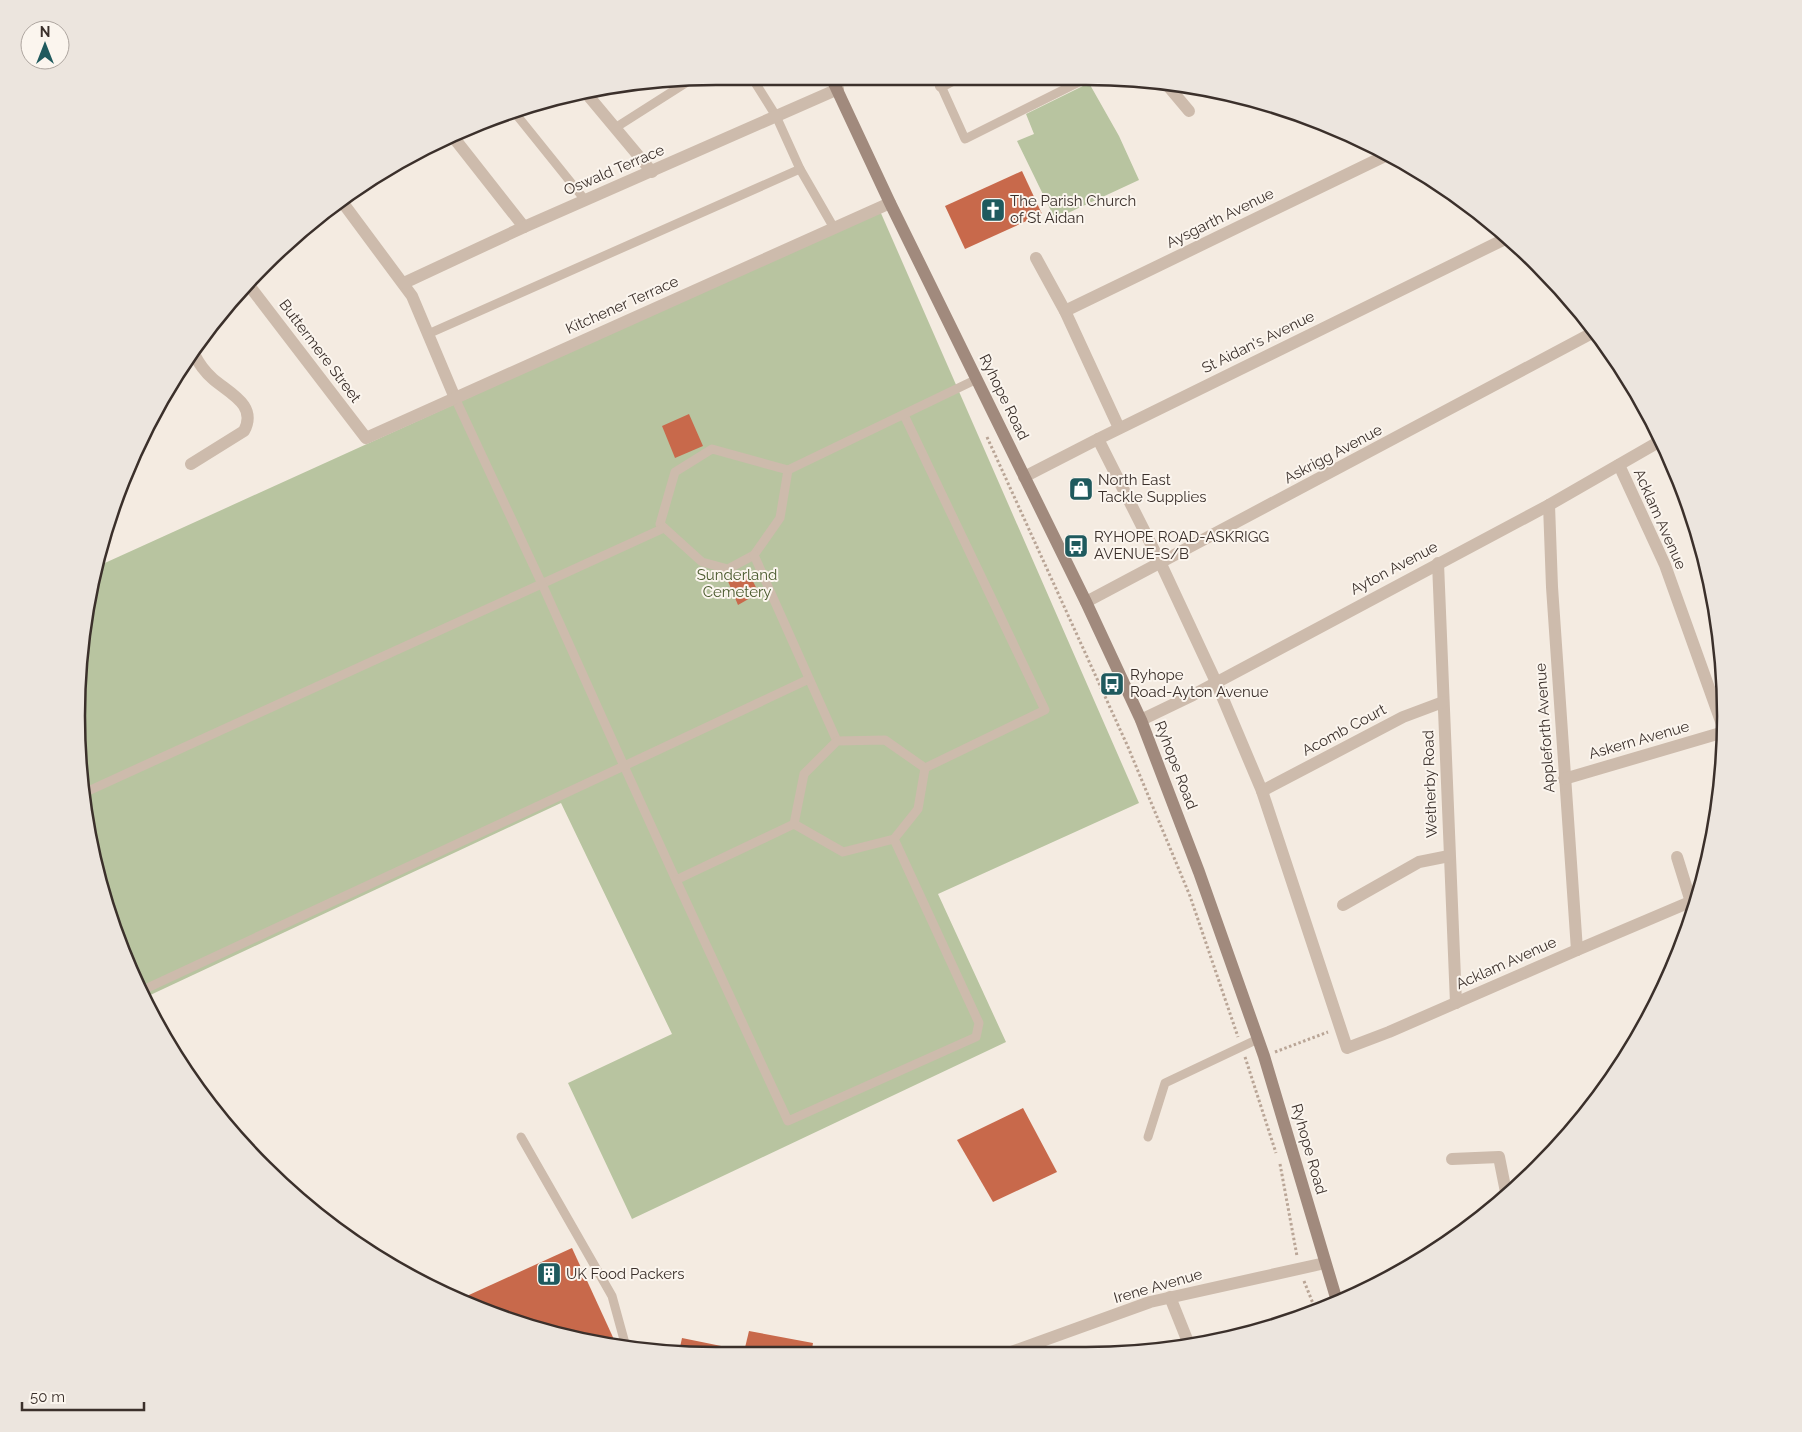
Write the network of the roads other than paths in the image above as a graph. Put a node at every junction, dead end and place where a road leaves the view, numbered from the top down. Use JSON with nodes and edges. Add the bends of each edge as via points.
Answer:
{"nodes":[{"id":1,"x":757,"y":85,"type":"edge"},
{"id":2,"x":836,"y":85,"type":"edge"},
{"id":3,"x":941,"y":85,"type":"edge"},
{"id":4,"x":1074,"y":85,"type":"edge"},
{"id":5,"x":683,"y":86,"type":"edge"},
{"id":6,"x":838,"y":89,"type":"junction"},
{"id":7,"x":1172,"y":91,"type":"edge"},
{"id":8,"x":590,"y":98,"type":"edge"},
{"id":9,"x":1189,"y":111,"type":"dead end"},
{"id":10,"x":776,"y":116,"type":"junction"},
{"id":11,"x":518,"y":117,"type":"edge"},
{"id":12,"x":615,"y":128,"type":"junction"},
{"id":13,"x":457,"y":141,"type":"edge"},
{"id":14,"x":1380,"y":158,"type":"edge"},
{"id":15,"x":800,"y":169,"type":"junction"},
{"id":16,"x":652,"y":172,"type":"junction"},
{"id":17,"x":585,"y":200,"type":"junction"},
{"id":18,"x":890,"y":203,"type":"junction"},
{"id":19,"x":345,"y":206,"type":"edge"},
{"id":20,"x":524,"y":227,"type":"junction"},
{"id":21,"x":834,"y":228,"type":"junction"},
{"id":22,"x":1501,"y":241,"type":"edge"},
{"id":23,"x":1036,"y":258,"type":"dead end"},
{"id":24,"x":404,"y":283,"type":"junction"},
{"id":25,"x":250,"y":291,"type":"edge"},
{"id":26,"x":1065,"y":311,"type":"junction"},
{"id":27,"x":428,"y":334,"type":"junction"},
{"id":28,"x":1589,"y":335,"type":"edge"},
{"id":29,"x":196,"y":358,"type":"edge"},
{"id":30,"x":977,"y":379,"type":"junction"},
{"id":31,"x":455,"y":398,"type":"junction"},
{"id":32,"x":904,"y":414,"type":"junction"},
{"id":33,"x":1120,"y":428,"type":"junction"},
{"id":34,"x":366,"y":438,"type":"joint"},
{"id":35,"x":1098,"y":438,"type":"junction"},
{"id":36,"x":1655,"y":444,"type":"edge"},
{"id":37,"x":191,"y":464,"type":"dead end"},
{"id":38,"x":1619,"y":465,"type":"junction"},
{"id":39,"x":788,"y":470,"type":"junction"},
{"id":40,"x":1024,"y":477,"type":"junction"},
{"id":41,"x":1549,"y":505,"type":"junction"},
{"id":42,"x":664,"y":528,"type":"junction"},
{"id":43,"x":754,"y":555,"type":"junction"},
{"id":44,"x":1438,"y":563,"type":"junction"},
{"id":45,"x":1161,"y":564,"type":"junction"},
{"id":46,"x":542,"y":584,"type":"junction"},
{"id":47,"x":1086,"y":602,"type":"junction"},
{"id":48,"x":809,"y":679,"type":"junction"},
{"id":49,"x":1216,"y":682,"type":"junction"},
{"id":50,"x":1443,"y":702,"type":"junction"},
{"id":51,"x":1717,"y":710,"type":"edge"},
{"id":52,"x":1141,"y":720,"type":"junction"},
{"id":53,"x":1717,"y":734,"type":"edge"},
{"id":54,"x":837,"y":741,"type":"junction"},
{"id":55,"x":624,"y":766,"type":"junction"},
{"id":56,"x":925,"y":768,"type":"junction"},
{"id":57,"x":1564,"y":779,"type":"junction"},
{"id":58,"x":89,"y":791,"type":"edge"},
{"id":59,"x":1262,"y":791,"type":"junction"},
{"id":60,"x":794,"y":824,"type":"junction"},
{"id":61,"x":894,"y":839,"type":"junction"},
{"id":62,"x":1449,"y":856,"type":"junction"},
{"id":63,"x":1677,"y":857,"type":"dead end"},
{"id":64,"x":676,"y":880,"type":"junction"},
{"id":65,"x":1691,"y":893,"type":"edge"},
{"id":66,"x":1688,"y":903,"type":"edge"},
{"id":67,"x":1343,"y":905,"type":"dead end"},
{"id":68,"x":1577,"y":950,"type":"junction"},
{"id":69,"x":147,"y":988,"type":"edge"},
{"id":70,"x":1456,"y":1003,"type":"junction"},
{"id":71,"x":1258,"y":1039,"type":"junction"},
{"id":72,"x":521,"y":1137,"type":"dead end"},
{"id":73,"x":1148,"y":1137,"type":"dead end"},
{"id":74,"x":1452,"y":1158,"type":"dead end"},
{"id":75,"x":1505,"y":1187,"type":"edge"},
{"id":76,"x":1325,"y":1263,"type":"junction"},
{"id":77,"x":1335,"y":1295,"type":"edge"},
{"id":78,"x":1170,"y":1297,"type":"junction"},
{"id":79,"x":1187,"y":1339,"type":"edge"},
{"id":80,"x":624,"y":1340,"type":"edge"},
{"id":81,"x":1025,"y":1347,"type":"edge"}],
"edges":[{"from":1,"to":10,"type":"lane"},
{"from":2,"to":6,"type":"main road","name":"Ryhope Road"},
{"from":3,"to":4,"type":"lane","via":[[965,139]]},
{"from":5,"to":12,"type":"lane"},
{"from":6,"to":10,"type":"street","name":"Oswald Terrace"},
{"from":6,"to":18,"type":"main road","name":"Ryhope Road"},
{"from":7,"to":9,"type":"street"},
{"from":8,"to":12,"type":"street"},
{"from":10,"to":15,"type":"lane"},
{"from":10,"to":16,"type":"street","name":"Oswald Terrace"},
{"from":11,"to":17,"type":"lane"},
{"from":12,"to":16,"type":"street"},
{"from":13,"to":20,"type":"street"},
{"from":14,"to":26,"type":"street","name":"Aysgarth Avenue"},
{"from":15,"to":21,"type":"lane"},
{"from":15,"to":27,"type":"lane"},
{"from":16,"to":17,"type":"street","name":"Oswald Terrace"},
{"from":17,"to":20,"type":"street","name":"Oswald Terrace"},
{"from":18,"to":21,"type":"street","name":"Kitchener Terrace"},
{"from":18,"to":30,"type":"main road","name":"Ryhope Road"},
{"from":19,"to":24,"type":"street"},
{"from":20,"to":24,"type":"street","name":"Oswald Terrace"},
{"from":21,"to":31,"type":"street","name":"Kitchener Terrace"},
{"from":22,"to":33,"type":"street","name":"St Aidan's Avenue"},
{"from":23,"to":26,"type":"street"},
{"from":24,"to":27,"type":"street"},
{"from":25,"to":34,"type":"street","name":"Buttermere Street"},
{"from":26,"to":33,"type":"street"},
{"from":27,"to":31,"type":"street"},
{"from":28,"to":45,"type":"street","name":"Askrigg Avenue"},
{"from":29,"to":37,"type":"street","via":[[213,380],[238,398],[248,415],[248,424],[244,431]]},
{"from":30,"to":32,"type":"lane"},
{"from":30,"to":40,"type":"main road","name":"Ryhope Road"},
{"from":31,"to":34,"type":"street","name":"Kitchener Terrace"},
{"from":31,"to":46,"type":"lane"},
{"from":32,"to":39,"type":"lane"},
{"from":32,"to":56,"type":"lane","via":[[1045,710]]},
{"from":33,"to":35,"type":"street","name":"St Aidan's Avenue"},
{"from":35,"to":40,"type":"street","name":"St Aidan's Avenue"},
{"from":35,"to":45,"type":"street"},
{"from":36,"to":38,"type":"street","name":"Ayton Avenue"},
{"from":38,"to":41,"type":"street","name":"Ayton Avenue"},
{"from":38,"to":51,"type":"street","name":"Acklam Avenue","via":[[1665,565]]},
{"from":39,"to":42,"type":"lane","via":[[712,449],[675,472],[660,524]]},
{"from":39,"to":43,"type":"lane","via":[[780,518]]},
{"from":40,"to":47,"type":"main road","name":"Ryhope Road"},
{"from":41,"to":44,"type":"street","name":"Ayton Avenue"},
{"from":41,"to":57,"type":"street","name":"Appleforth Avenue"},
{"from":42,"to":43,"type":"lane","via":[[702,562],[728,569]]},
{"from":42,"to":46,"type":"lane"},
{"from":43,"to":48,"type":"lane"},
{"from":44,"to":49,"type":"street","name":"Ayton Avenue"},
{"from":44,"to":50,"type":"street","name":"Wetherby Road"},
{"from":45,"to":47,"type":"street","name":"Askrigg Avenue"},
{"from":45,"to":49,"type":"street"},
{"from":46,"to":55,"type":"lane"},
{"from":46,"to":58,"type":"lane"},
{"from":47,"to":52,"type":"main road","name":"Ryhope Road"},
{"from":48,"to":54,"type":"lane"},
{"from":48,"to":55,"type":"lane"},
{"from":49,"to":52,"type":"street","name":"Ayton Avenue"},
{"from":49,"to":59,"type":"street"},
{"from":50,"to":59,"type":"street","name":"Acomb Court","via":[[1403,717]]},
{"from":50,"to":62,"type":"street","name":"Wetherby Road"},
{"from":52,"to":71,"type":"main road","name":"Ryhope Road","via":[[1200,872]]},
{"from":53,"to":57,"type":"street","name":"Askern Avenue"},
{"from":54,"to":56,"type":"lane","via":[[885,740]]},
{"from":54,"to":60,"type":"lane","via":[[804,774]]},
{"from":55,"to":64,"type":"lane"},
{"from":55,"to":69,"type":"lane"},
{"from":56,"to":61,"type":"lane","via":[[918,809]]},
{"from":57,"to":68,"type":"street","name":"Appleforth Avenue"},
{"from":59,"to":70,"type":"street","name":"Acklam Avenue","via":[[1347,1048]]},
{"from":60,"to":61,"type":"lane","via":[[843,852]]},
{"from":60,"to":64,"type":"lane"},
{"from":61,"to":64,"type":"lane","via":[[979,1023],[976,1037],[788,1121]]},
{"from":62,"to":67,"type":"street","via":[[1419,862]]},
{"from":62,"to":70,"type":"street","name":"Wetherby Road"},
{"from":63,"to":65,"type":"street"},
{"from":66,"to":68,"type":"street","name":"Acklam Avenue"},
{"from":68,"to":70,"type":"street","name":"Acklam Avenue"},
{"from":71,"to":73,"type":"lane","via":[[1165,1083]]},
{"from":71,"to":76,"type":"main road","name":"Ryhope Road"},
{"from":72,"to":80,"type":"lane","via":[[612,1296]]},
{"from":74,"to":75,"type":"street","via":[[1498,1157]]},
{"from":76,"to":77,"type":"main road","name":"Ryhope Road"},
{"from":76,"to":78,"type":"street","name":"Irene Avenue"},
{"from":78,"to":79,"type":"street"},
{"from":78,"to":81,"type":"street","name":"Irene Avenue"}]}
